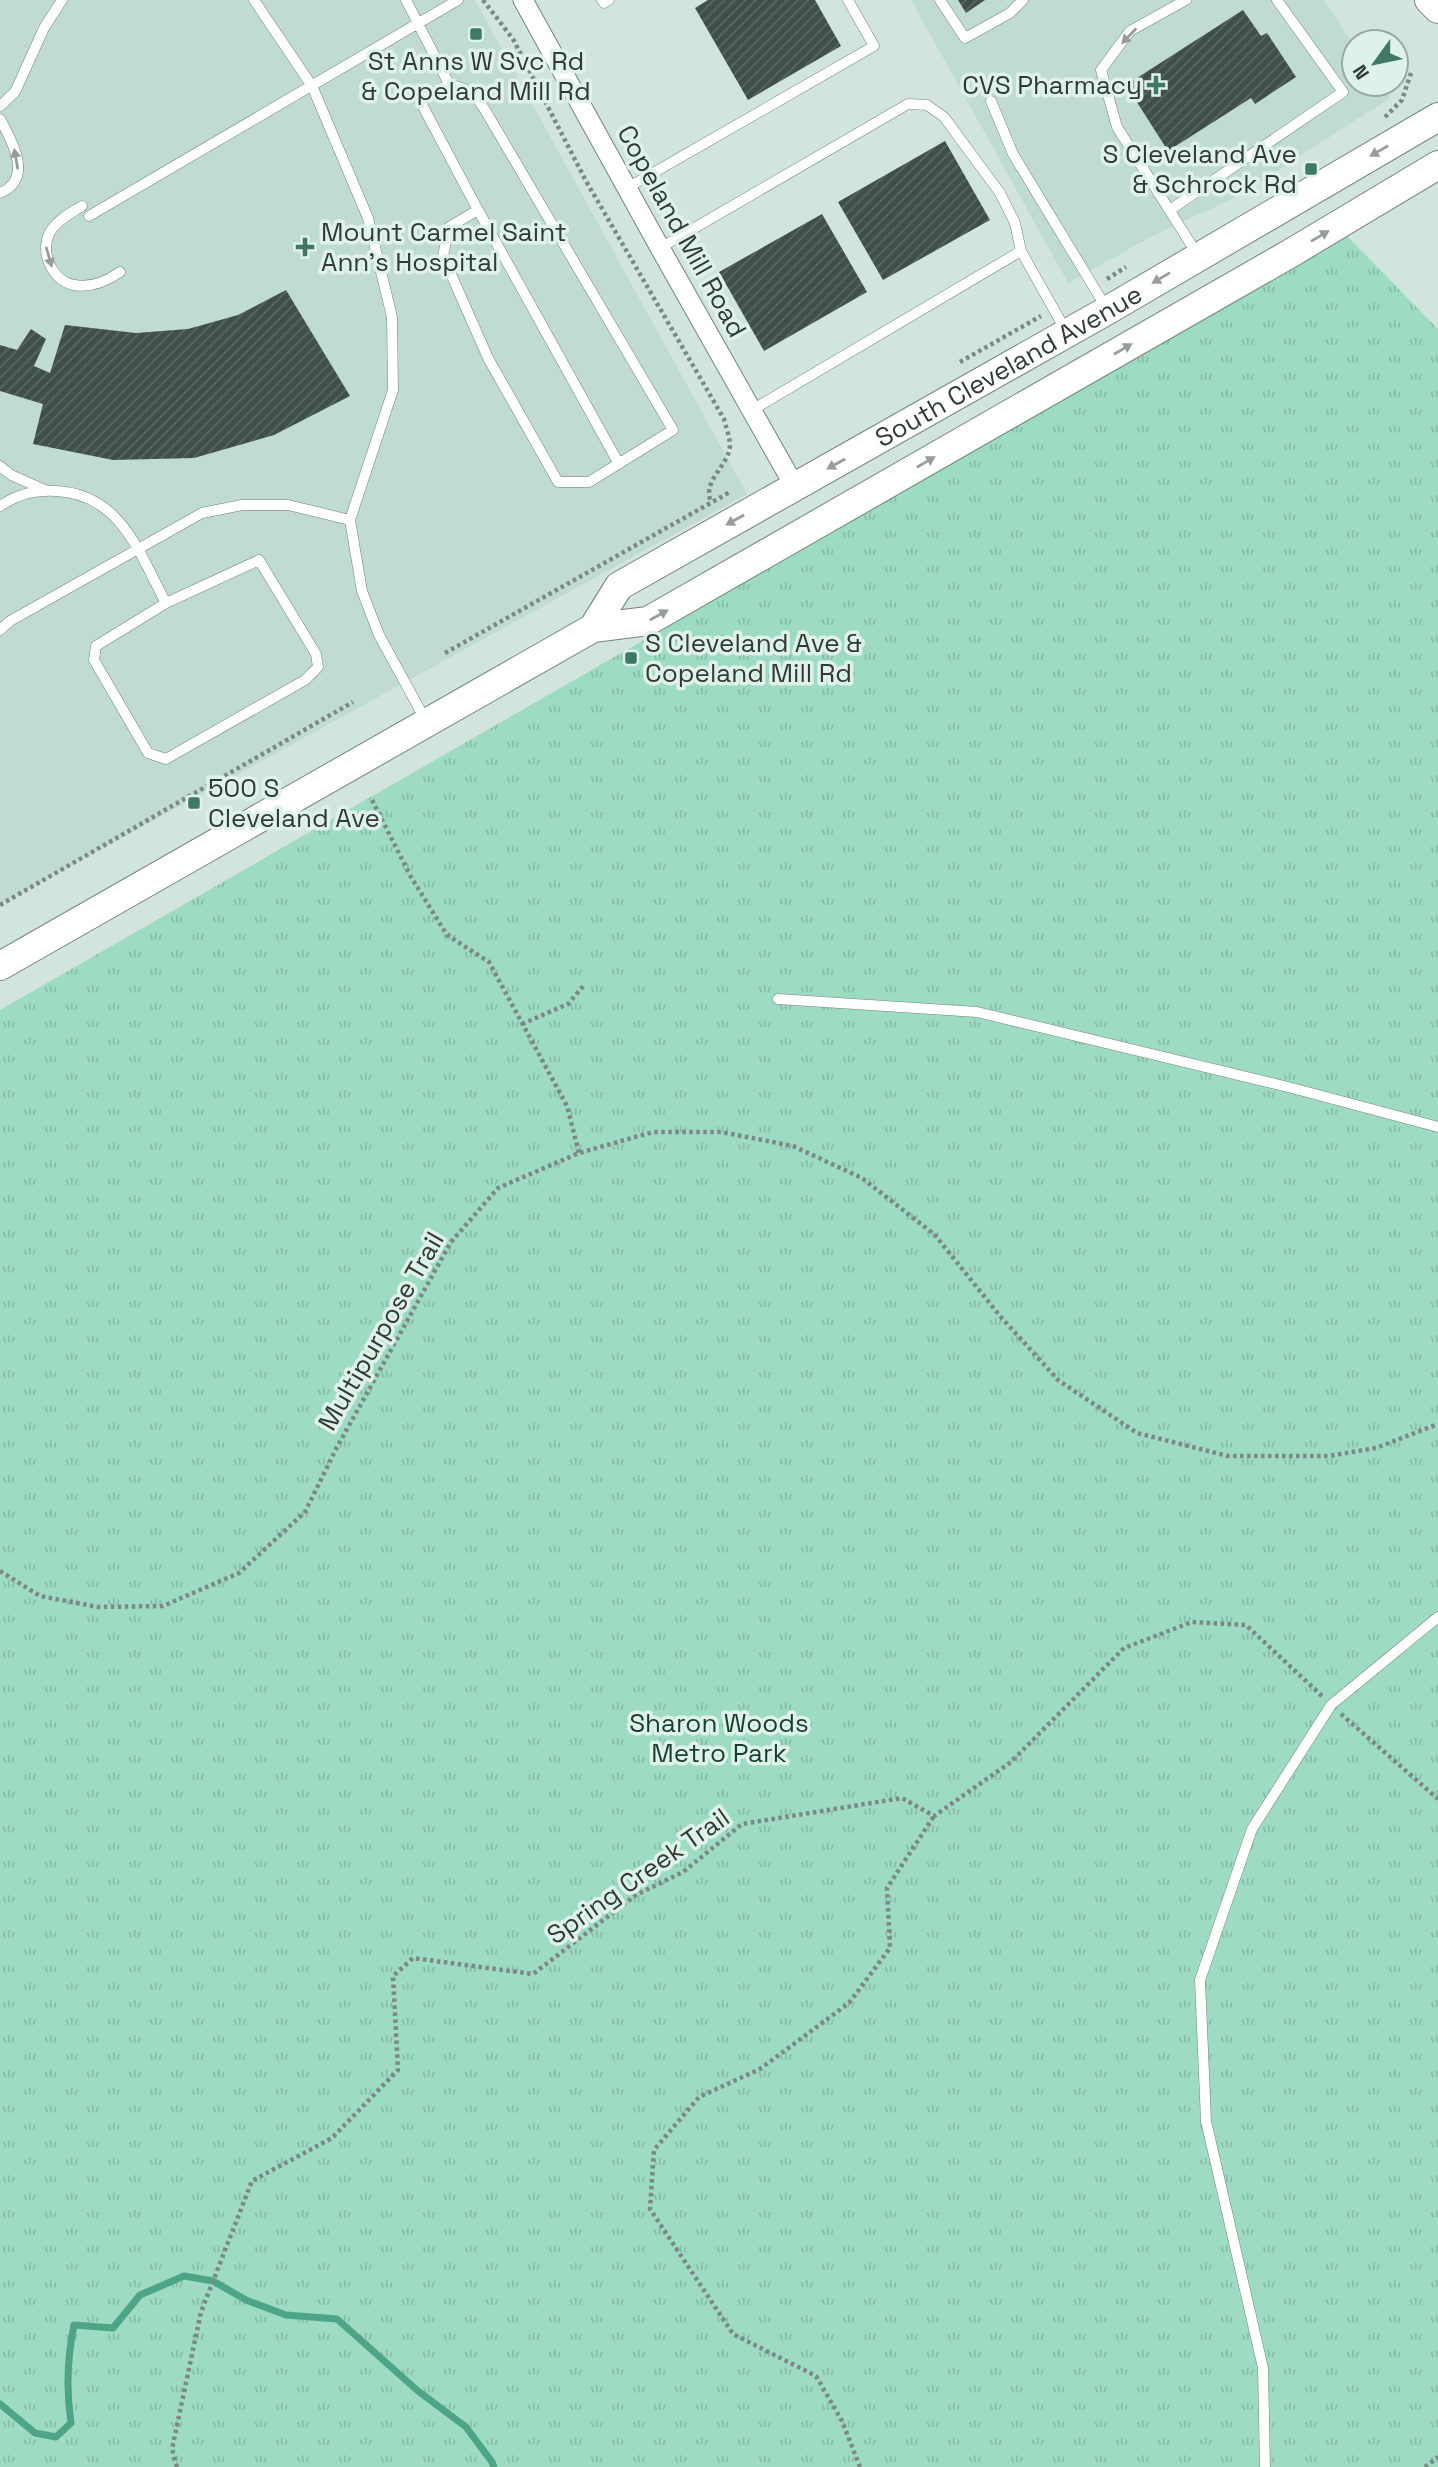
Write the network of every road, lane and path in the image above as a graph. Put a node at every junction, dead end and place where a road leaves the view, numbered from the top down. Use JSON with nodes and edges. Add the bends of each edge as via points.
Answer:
{"nodes":[{"id":1,"x":62,"y":0,"type":"edge"},
{"id":2,"x":254,"y":0,"type":"edge"},
{"id":3,"x":406,"y":0,"type":"edge"},
{"id":4,"x":458,"y":0,"type":"edge"},
{"id":5,"x":483,"y":0,"type":"edge"},
{"id":6,"x":523,"y":0,"type":"edge"},
{"id":7,"x":602,"y":0,"type":"edge"},
{"id":8,"x":609,"y":0,"type":"edge"},
{"id":9,"x":848,"y":0,"type":"edge"},
{"id":10,"x":940,"y":0,"type":"edge"},
{"id":11,"x":1023,"y":0,"type":"edge"},
{"id":12,"x":1186,"y":0,"type":"edge"},
{"id":13,"x":1277,"y":0,"type":"edge"},
{"id":14,"x":1429,"y":0,"type":"edge"},
{"id":15,"x":1438,"y":9,"type":"edge"},
{"id":16,"x":419,"y":23,"type":"junction"},
{"id":17,"x":1411,"y":73,"type":"dead end"},
{"id":18,"x":449,"y":84,"type":"junction"},
{"id":19,"x":312,"y":86,"type":"junction"},
{"id":20,"x":991,"y":101,"type":"dead end"},
{"id":21,"x":0,"y":106,"type":"edge"},
{"id":22,"x":1438,"y":117,"type":"edge"},
{"id":23,"x":0,"y":119,"type":"edge"},
{"id":24,"x":1381,"y":121,"type":"dead end"},
{"id":25,"x":1438,"y":165,"type":"edge"},
{"id":26,"x":627,"y":188,"type":"junction"},
{"id":27,"x":0,"y":193,"type":"edge"},
{"id":28,"x":82,"y":206,"type":"dead end"},
{"id":29,"x":1170,"y":210,"type":"junction"},
{"id":30,"x":478,"y":211,"type":"junction"},
{"id":31,"x":89,"y":216,"type":"dead end"},
{"id":32,"x":660,"y":248,"type":"junction"},
{"id":33,"x":1021,"y":251,"type":"junction"},
{"id":34,"x":1198,"y":256,"type":"junction"},
{"id":35,"x":1128,"y":267,"type":"dead end"},
{"id":36,"x":120,"y":272,"type":"dead end"},
{"id":37,"x":1101,"y":298,"type":"junction"},
{"id":38,"x":1060,"y":320,"type":"junction"},
{"id":39,"x":959,"y":363,"type":"dead end"},
{"id":40,"x":752,"y":410,"type":"junction"},
{"id":41,"x":619,"y":464,"type":"junction"},
{"id":42,"x":0,"y":466,"type":"edge"},
{"id":43,"x":795,"y":487,"type":"junction"},
{"id":44,"x":735,"y":489,"type":"dead end"},
{"id":45,"x":46,"y":490,"type":"junction"},
{"id":46,"x":711,"y":502,"type":"junction"},
{"id":47,"x":0,"y":506,"type":"edge"},
{"id":48,"x":350,"y":520,"type":"junction"},
{"id":49,"x":137,"y":549,"type":"junction"},
{"id":50,"x":166,"y":603,"type":"junction"},
{"id":51,"x":593,"y":628,"type":"junction"},
{"id":52,"x":0,"y":630,"type":"edge"},
{"id":53,"x":444,"y":653,"type":"dead end"},
{"id":54,"x":353,"y":702,"type":"dead end"},
{"id":55,"x":427,"y":722,"type":"junction"},
{"id":56,"x":372,"y":800,"type":"dead end"},
{"id":57,"x":0,"y":905,"type":"edge"},
{"id":58,"x":0,"y":966,"type":"edge"},
{"id":59,"x":585,"y":984,"type":"dead end"},
{"id":60,"x":778,"y":999,"type":"dead end"},
{"id":61,"x":522,"y":1024,"type":"junction"},
{"id":62,"x":1438,"y":1127,"type":"edge"},
{"id":63,"x":579,"y":1153,"type":"junction"},
{"id":64,"x":1438,"y":1424,"type":"edge"},
{"id":65,"x":0,"y":1571,"type":"edge"},
{"id":66,"x":1438,"y":1617,"type":"edge"},
{"id":67,"x":1331,"y":1705,"type":"junction"},
{"id":68,"x":1438,"y":1799,"type":"edge"},
{"id":69,"x":934,"y":1816,"type":"junction"},
{"id":70,"x":1438,"y":2457,"type":"edge"},
{"id":71,"x":177,"y":2467,"type":"edge"},
{"id":72,"x":860,"y":2467,"type":"edge"},
{"id":73,"x":1265,"y":2467,"type":"edge"},
{"id":74,"x":1425,"y":2467,"type":"edge"}],
"edges":[{"from":1,"to":21,"type":"lane","via":[[15,92]]},
{"from":2,"to":19,"type":"lane"},
{"from":3,"to":16,"type":"lane"},
{"from":4,"to":16,"type":"lane"},
{"from":5,"to":46,"type":"path","via":[[513,39],[586,181],[724,419],[730,449],[712,480]]},
{"from":6,"to":26,"type":"street","name":"Copeland Mill Road"},
{"from":7,"to":8,"type":"lane"},
{"from":9,"to":26,"type":"lane","via":[[874,46]]},
{"from":10,"to":11,"type":"lane","via":[[965,38],[1010,13]]},
{"from":12,"to":29,"type":"lane","one_way":true,"via":[[1130,32],[1101,70],[1117,127]]},
{"from":13,"to":29,"type":"lane","via":[[1343,92]]},
{"from":14,"to":15,"type":"main road"},
{"from":16,"to":18,"type":"lane"},
{"from":16,"to":19,"type":"lane"},
{"from":17,"to":24,"type":"path","via":[[1402,100]]},
{"from":18,"to":30,"type":"lane","via":[[420,101]]},
{"from":18,"to":41,"type":"lane","via":[[473,92],[485,110],[673,430]]},
{"from":19,"to":31,"type":"lane"},
{"from":19,"to":48,"type":"lane","via":[[368,218],[392,317],[393,390]]},
{"from":20,"to":37,"type":"lane","via":[[1013,153]]},
{"from":22,"to":34,"type":"main road","name":"South Cleveland Avenue","one_way":true},
{"from":27,"to":23,"type":"lane","one_way":true,"via":[[12,185],[19,166]]},
{"from":51,"to":25,"type":"main road","name":"South Cleveland Avenue","one_way":true,"via":[[648,621]]},
{"from":26,"to":32,"type":"street","name":"Copeland Mill Road"},
{"from":28,"to":36,"type":"lane","one_way":true,"via":[[51,230],[46,254],[54,271],[73,285],[98,284]]},
{"from":29,"to":34,"type":"lane"},
{"from":30,"to":41,"type":"lane"},
{"from":30,"to":41,"type":"lane","via":[[449,228],[443,256],[488,358],[558,482],[589,482]]},
{"from":32,"to":33,"type":"lane","via":[[908,104],[928,105],[944,117],[1000,193],[1015,223]]},
{"from":32,"to":40,"type":"street","name":"Copeland Mill Road"},
{"from":33,"to":38,"type":"lane"},
{"from":33,"to":40,"type":"lane"},
{"from":34,"to":37,"type":"main road","name":"South Cleveland Avenue","one_way":true},
{"from":35,"to":37,"type":"path"},
{"from":37,"to":38,"type":"main road","name":"South Cleveland Avenue"},
{"from":38,"to":39,"type":"path"},
{"from":38,"to":43,"type":"main road","name":"South Cleveland Avenue","one_way":true},
{"from":40,"to":43,"type":"street","name":"Copeland Mill Road"},
{"from":42,"to":45,"type":"lane"},
{"from":43,"to":51,"type":"main road","name":"South Cleveland Avenue","one_way":true,"via":[[619,586]]},
{"from":44,"to":46,"type":"path"},
{"from":45,"to":47,"type":"lane","via":[[17,495]]},
{"from":45,"to":49,"type":"lane","via":[[70,491],[110,509]]},
{"from":46,"to":53,"type":"path"},
{"from":48,"to":49,"type":"lane","via":[[288,505],[242,505],[202,513]]},
{"from":48,"to":55,"type":"lane","via":[[362,591],[379,635]]},
{"from":49,"to":50,"type":"lane"},
{"from":49,"to":52,"type":"lane"},
{"from":50,"to":50,"type":"lane","via":[[258,560],[316,654],[318,667],[305,680],[166,758],[148,753],[94,660],[96,646]]},
{"from":51,"to":55,"type":"main road","name":"South Cleveland Avenue"},
{"from":54,"to":57,"type":"path"},
{"from":55,"to":58,"type":"main road","name":"South Cleveland Avenue"},
{"from":56,"to":61,"type":"path","via":[[431,912],[447,934],[489,962]]},
{"from":59,"to":61,"type":"path","via":[[568,1004]]},
{"from":60,"to":62,"type":"lane","via":[[977,1012]]},
{"from":61,"to":63,"type":"path","via":[[567,1106]]},
{"from":63,"to":64,"type":"path","name":"Multipurpose Trail","via":[[653,1132],[721,1132],[793,1146],[862,1178],[934,1236],[1058,1380],[1137,1433],[1228,1456],[1328,1457],[1376,1448]]},
{"from":63,"to":65,"type":"path","name":"Multipurpose Trail","via":[[498,1188],[451,1242],[305,1512],[239,1573],[163,1606],[98,1607],[40,1596]]},
{"from":66,"to":67,"type":"lane"},
{"from":67,"to":68,"type":"path"},
{"from":67,"to":69,"type":"path","via":[[1246,1625],[1192,1622],[1124,1648],[1011,1762]]},
{"from":67,"to":73,"type":"lane","via":[[1252,1829],[1200,1980],[1206,2121],[1263,2368]]},
{"from":69,"to":71,"type":"path","name":"Spring Creek Trail","via":[[902,1798],[741,1824],[683,1872],[636,1895],[533,1974],[413,1958],[393,1976],[398,2070],[332,2138],[252,2181],[201,2312],[172,2449]]},
{"from":69,"to":72,"type":"path","via":[[887,1888],[890,1948],[849,2003],[760,2069],[699,2097],[654,2150],[650,2209],[733,2334],[816,2376],[842,2421]]},
{"from":70,"to":74,"type":"path"}]}
